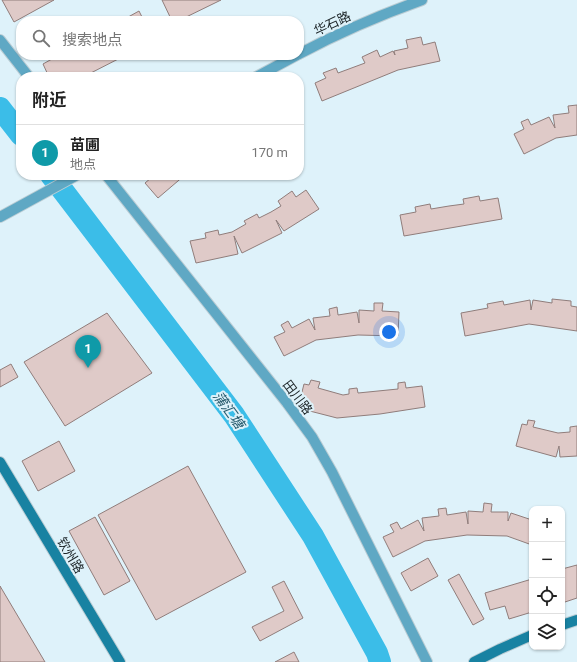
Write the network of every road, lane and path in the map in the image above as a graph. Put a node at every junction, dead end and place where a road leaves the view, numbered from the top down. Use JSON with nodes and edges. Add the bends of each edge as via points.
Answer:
{"nodes":[{"id":1,"x":422,"y":0,"type":"edge"},
{"id":2,"x":0,"y":40,"type":"edge"},
{"id":3,"x":304,"y":52,"type":"edge"},
{"id":4,"x":288,"y":60,"type":"edge"},
{"id":5,"x":25,"y":72,"type":"edge"},
{"id":6,"x":266,"y":72,"type":"edge"},
{"id":7,"x":68,"y":180,"type":"edge"},
{"id":8,"x":110,"y":180,"type":"edge"},
{"id":9,"x":0,"y":217,"type":"edge"},
{"id":10,"x":0,"y":462,"type":"edge"},
{"id":11,"x":577,"y":620,"type":"edge"},
{"id":12,"x":565,"y":624,"type":"edge"},
{"id":13,"x":529,"y":636,"type":"edge"},
{"id":14,"x":120,"y":662,"type":"edge"},
{"id":15,"x":427,"y":662,"type":"edge"},
{"id":16,"x":474,"y":662,"type":"edge"}],
"edges":[{"from":1,"to":3,"type":"street","name":"华石路","via":[[362,24]]},
{"from":2,"to":5,"type":"street"},
{"from":4,"to":6,"type":"street","name":"华石路"},
{"from":7,"to":9,"type":"street"},
{"from":8,"to":15,"type":"street","name":"田川路","via":[[312,437]]},
{"from":10,"to":14,"type":"street","name":"钦州路"},
{"from":11,"to":12,"type":"street"},
{"from":13,"to":16,"type":"street"}]}
